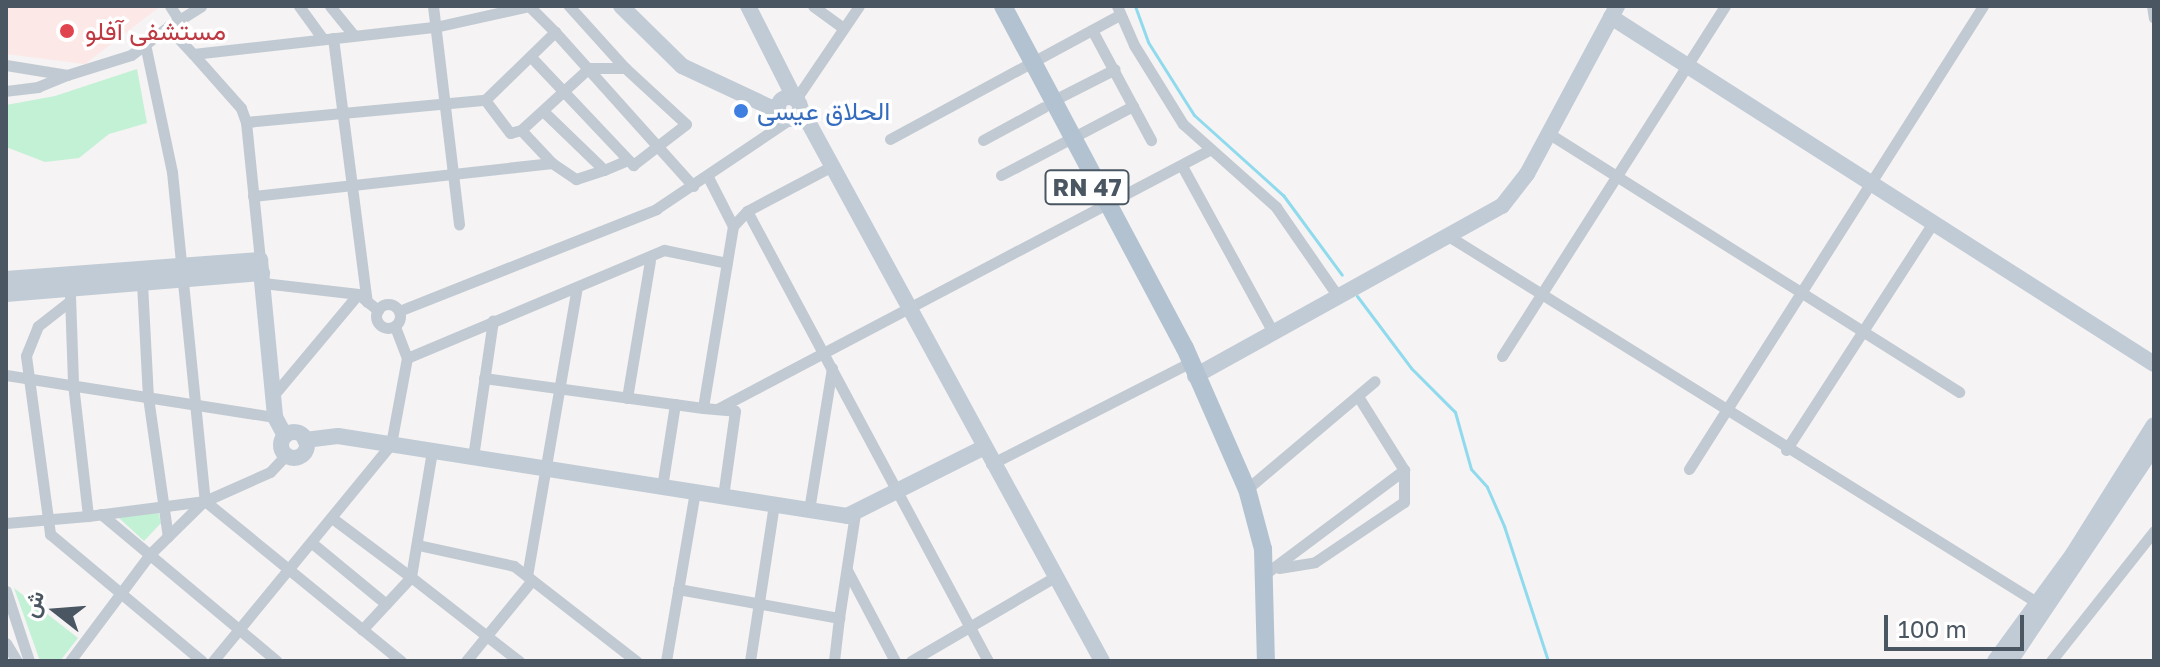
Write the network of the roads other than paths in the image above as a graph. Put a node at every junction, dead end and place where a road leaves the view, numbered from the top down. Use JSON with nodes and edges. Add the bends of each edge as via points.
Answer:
{"nodes":[{"id":1,"x":170,"y":6,"type":"edge"},
{"id":2,"x":201,"y":6,"type":"edge"},
{"id":3,"x":299,"y":6,"type":"edge"},
{"id":4,"x":330,"y":6,"type":"edge"},
{"id":5,"x":433,"y":6,"type":"edge"},
{"id":6,"x":530,"y":6,"type":"edge"},
{"id":7,"x":569,"y":6,"type":"edge"},
{"id":8,"x":621,"y":6,"type":"edge"},
{"id":9,"x":748,"y":6,"type":"edge"},
{"id":10,"x":813,"y":6,"type":"edge"},
{"id":11,"x":859,"y":6,"type":"edge"},
{"id":12,"x":990,"y":6,"type":"edge"},
{"id":13,"x":1003,"y":6,"type":"edge"},
{"id":14,"x":1725,"y":6,"type":"edge"},
{"id":15,"x":1983,"y":6,"type":"edge"},
{"id":16,"x":2152,"y":6,"type":"edge"},
{"id":17,"x":1118,"y":10,"type":"edge"},
{"id":18,"x":1615,"y":11,"type":"edge"},
{"id":19,"x":2154,"y":18,"type":"edge"},
{"id":20,"x":179,"y":20,"type":"junction"},
{"id":21,"x":168,"y":27,"type":"junction"},
{"id":22,"x":435,"y":27,"type":"junction"},
{"id":23,"x":843,"y":28,"type":"junction"},
{"id":24,"x":1092,"y":30,"type":"junction"},
{"id":25,"x":555,"y":32,"type":"junction"},
{"id":26,"x":354,"y":36,"type":"junction"},
{"id":27,"x":328,"y":38,"type":"junction"},
{"id":28,"x":145,"y":44,"type":"junction"},
{"id":29,"x":193,"y":54,"type":"junction"},
{"id":30,"x":531,"y":57,"type":"junction"},
{"id":31,"x":1690,"y":62,"type":"junction"},
{"id":32,"x":6,"y":65,"type":"edge"},
{"id":33,"x":1028,"y":65,"type":"junction"},
{"id":34,"x":589,"y":68,"type":"junction"},
{"id":35,"x":625,"y":68,"type":"junction"},
{"id":36,"x":1115,"y":69,"type":"junction"},
{"id":37,"x":67,"y":75,"type":"junction"},
{"id":38,"x":6,"y":91,"type":"edge"},
{"id":39,"x":565,"y":91,"type":"junction"},
{"id":40,"x":485,"y":100,"type":"junction"},
{"id":41,"x":444,"y":101,"type":"junction"},
{"id":42,"x":1049,"y":104,"type":"junction"},
{"id":43,"x":1133,"y":106,"type":"junction"},
{"id":44,"x":788,"y":108,"type":"junction"},
{"id":45,"x":342,"y":111,"type":"junction"},
{"id":46,"x":543,"y":111,"type":"junction"},
{"id":47,"x":246,"y":122,"type":"junction"},
{"id":48,"x":521,"y":130,"type":"junction"},
{"id":49,"x":1548,"y":133,"type":"junction"},
{"id":50,"x":890,"y":139,"type":"dead end"},
{"id":51,"x":983,"y":140,"type":"dead end"},
{"id":52,"x":1069,"y":140,"type":"junction"},
{"id":53,"x":1151,"y":140,"type":"dead end"},
{"id":54,"x":658,"y":146,"type":"junction"},
{"id":55,"x":1211,"y":149,"type":"junction"},
{"id":56,"x":628,"y":160,"type":"junction"},
{"id":57,"x":552,"y":163,"type":"junction"},
{"id":58,"x":1182,"y":166,"type":"junction"},
{"id":59,"x":830,"y":167,"type":"junction"},
{"id":60,"x":604,"y":170,"type":"junction"},
{"id":61,"x":453,"y":174,"type":"junction"},
{"id":62,"x":1001,"y":175,"type":"dead end"},
{"id":63,"x":708,"y":177,"type":"junction"},
{"id":64,"x":1615,"y":177,"type":"junction"},
{"id":65,"x":1873,"y":179,"type":"junction"},
{"id":66,"x":352,"y":185,"type":"junction"},
{"id":67,"x":693,"y":186,"type":"junction"},
{"id":68,"x":253,"y":196,"type":"junction"},
{"id":69,"x":1105,"y":208,"type":"junction"},
{"id":70,"x":747,"y":211,"type":"junction"},
{"id":71,"x":1933,"y":223,"type":"junction"},
{"id":72,"x":459,"y":224,"type":"dead end"},
{"id":73,"x":733,"y":226,"type":"junction"},
{"id":74,"x":1450,"y":237,"type":"junction"},
{"id":75,"x":650,"y":261,"type":"junction"},
{"id":76,"x":727,"y":263,"type":"junction"},
{"id":77,"x":261,"y":272,"type":"junction"},
{"id":78,"x":184,"y":273,"type":"junction"},
{"id":79,"x":6,"y":279,"type":"edge"},
{"id":80,"x":142,"y":283,"type":"junction"},
{"id":81,"x":577,"y":288,"type":"junction"},
{"id":82,"x":6,"y":294,"type":"edge"},
{"id":83,"x":1800,"y":294,"type":"junction"},
{"id":84,"x":70,"y":295,"type":"junction"},
{"id":85,"x":1337,"y":295,"type":"junction"},
{"id":86,"x":1540,"y":296,"type":"junction"},
{"id":87,"x":362,"y":298,"type":"junction"},
{"id":88,"x":907,"y":308,"type":"junction"},
{"id":89,"x":378,"y":310,"type":"junction"},
{"id":90,"x":399,"y":311,"type":"junction"},
{"id":91,"x":493,"y":320,"type":"junction"},
{"id":92,"x":395,"y":326,"type":"junction"},
{"id":93,"x":1273,"y":332,"type":"junction"},
{"id":94,"x":1862,"y":332,"type":"junction"},
{"id":95,"x":825,"y":352,"type":"junction"},
{"id":96,"x":2154,"y":352,"type":"edge"},
{"id":97,"x":1502,"y":356,"type":"dead end"},
{"id":98,"x":407,"y":358,"type":"junction"},
{"id":99,"x":2154,"y":364,"type":"edge"},
{"id":100,"x":832,"y":367,"type":"junction"},
{"id":101,"x":1192,"y":370,"type":"junction"},
{"id":102,"x":6,"y":375,"type":"edge"},
{"id":103,"x":30,"y":376,"type":"junction"},
{"id":104,"x":484,"y":378,"type":"junction"},
{"id":105,"x":1375,"y":381,"type":"dead end"},
{"id":106,"x":73,"y":384,"type":"junction"},
{"id":107,"x":561,"y":389,"type":"junction"},
{"id":108,"x":1959,"y":392,"type":"dead end"},
{"id":109,"x":148,"y":397,"type":"junction"},
{"id":110,"x":272,"y":397,"type":"junction"},
{"id":111,"x":627,"y":398,"type":"junction"},
{"id":112,"x":1359,"y":398,"type":"junction"},
{"id":113,"x":675,"y":404,"type":"junction"},
{"id":114,"x":197,"y":405,"type":"junction"},
{"id":115,"x":703,"y":408,"type":"junction"},
{"id":116,"x":717,"y":409,"type":"junction"},
{"id":117,"x":1725,"y":411,"type":"junction"},
{"id":118,"x":275,"y":417,"type":"junction"},
{"id":119,"x":2154,"y":425,"type":"edge"},
{"id":120,"x":285,"y":436,"type":"junction"},
{"id":121,"x":305,"y":440,"type":"junction"},
{"id":122,"x":391,"y":444,"type":"junction"},
{"id":123,"x":2154,"y":447,"type":"edge"},
{"id":124,"x":983,"y":448,"type":"junction"},
{"id":125,"x":1786,"y":450,"type":"junction"},
{"id":126,"x":432,"y":451,"type":"junction"},
{"id":127,"x":286,"y":455,"type":"junction"},
{"id":128,"x":473,"y":457,"type":"junction"},
{"id":129,"x":991,"y":464,"type":"junction"},
{"id":130,"x":548,"y":469,"type":"junction"},
{"id":131,"x":1689,"y":469,"type":"dead end"},
{"id":132,"x":1404,"y":470,"type":"junction"},
{"id":133,"x":662,"y":487,"type":"junction"},
{"id":134,"x":1247,"y":489,"type":"junction"},
{"id":135,"x":695,"y":492,"type":"junction"},
{"id":136,"x":899,"y":492,"type":"junction"},
{"id":137,"x":723,"y":496,"type":"junction"},
{"id":138,"x":205,"y":501,"type":"junction"},
{"id":139,"x":774,"y":504,"type":"junction"},
{"id":140,"x":163,"y":505,"type":"junction"},
{"id":141,"x":809,"y":510,"type":"junction"},
{"id":142,"x":101,"y":514,"type":"junction"},
{"id":143,"x":855,"y":514,"type":"junction"},
{"id":144,"x":88,"y":516,"type":"junction"},
{"id":145,"x":332,"y":518,"type":"junction"},
{"id":146,"x":47,"y":520,"type":"junction"},
{"id":147,"x":6,"y":523,"type":"edge"},
{"id":148,"x":2154,"y":531,"type":"edge"},
{"id":149,"x":168,"y":537,"type":"junction"},
{"id":150,"x":312,"y":543,"type":"junction"},
{"id":151,"x":418,"y":545,"type":"junction"},
{"id":152,"x":150,"y":554,"type":"junction"},
{"id":153,"x":847,"y":569,"type":"junction"},
{"id":154,"x":288,"y":572,"type":"junction"},
{"id":155,"x":1271,"y":572,"type":"junction"},
{"id":156,"x":411,"y":577,"type":"junction"},
{"id":157,"x":530,"y":578,"type":"junction"},
{"id":158,"x":1053,"y":578,"type":"junction"},
{"id":159,"x":678,"y":589,"type":"junction"},
{"id":160,"x":6,"y":591,"type":"edge"},
{"id":161,"x":120,"y":593,"type":"junction"},
{"id":162,"x":2038,"y":603,"type":"junction"},
{"id":163,"x":386,"y":604,"type":"junction"},
{"id":164,"x":759,"y":604,"type":"junction"},
{"id":165,"x":839,"y":618,"type":"junction"},
{"id":166,"x":968,"y":624,"type":"junction"},
{"id":167,"x":239,"y":630,"type":"junction"},
{"id":168,"x":362,"y":630,"type":"junction"},
{"id":169,"x":489,"y":636,"type":"junction"},
{"id":170,"x":6,"y":643,"type":"edge"},
{"id":171,"x":1095,"y":658,"type":"edge"},
{"id":172,"x":17,"y":661,"type":"edge"},
{"id":173,"x":29,"y":661,"type":"edge"},
{"id":174,"x":70,"y":661,"type":"edge"},
{"id":175,"x":202,"y":661,"type":"edge"},
{"id":176,"x":213,"y":661,"type":"edge"},
{"id":177,"x":277,"y":661,"type":"edge"},
{"id":178,"x":401,"y":661,"type":"edge"},
{"id":179,"x":466,"y":661,"type":"edge"},
{"id":180,"x":519,"y":661,"type":"edge"},
{"id":181,"x":636,"y":661,"type":"edge"},
{"id":182,"x":666,"y":661,"type":"edge"},
{"id":183,"x":750,"y":661,"type":"edge"},
{"id":184,"x":834,"y":661,"type":"edge"},
{"id":185,"x":895,"y":661,"type":"edge"},
{"id":186,"x":911,"y":661,"type":"edge"},
{"id":187,"x":988,"y":661,"type":"edge"},
{"id":188,"x":1266,"y":661,"type":"edge"},
{"id":189,"x":1995,"y":661,"type":"edge"},
{"id":190,"x":2010,"y":661,"type":"edge"},
{"id":191,"x":2051,"y":661,"type":"edge"}],
"edges":[{"from":1,"to":20,"type":"street"},
{"from":2,"to":20,"type":"street"},
{"from":3,"to":27,"type":"street"},
{"from":4,"to":26,"type":"street"},
{"from":5,"to":22,"type":"street"},
{"from":6,"to":22,"type":"street"},
{"from":6,"to":25,"type":"street"},
{"from":7,"to":35,"type":"street"},
{"from":8,"to":44,"type":"street","via":[[682,66],[758,102]]},
{"from":9,"to":44,"type":"street","via":[[778,61]]},
{"from":10,"to":23,"type":"street"},
{"from":11,"to":23,"type":"street"},
{"from":12,"to":33,"type":"main road","number":"RN 47"},
{"from":13,"to":33,"type":"main road","number":"RN 47"},
{"from":14,"to":31,"type":"street"},
{"from":15,"to":65,"type":"street"},
{"from":16,"to":19,"type":"street"},
{"from":17,"to":24,"type":"street"},
{"from":17,"to":55,"type":"street","via":[[1169,104]]},
{"from":18,"to":31,"type":"street"},
{"from":18,"to":49,"type":"street"},
{"from":20,"to":21,"type":"street"},
{"from":21,"to":28,"type":"street"},
{"from":21,"to":29,"type":"street"},
{"from":22,"to":26,"type":"street"},
{"from":22,"to":41,"type":"street"},
{"from":23,"to":44,"type":"street"},
{"from":24,"to":33,"type":"street"},
{"from":24,"to":36,"type":"street"},
{"from":25,"to":30,"type":"street"},
{"from":25,"to":34,"type":"street"},
{"from":26,"to":27,"type":"street"},
{"from":27,"to":29,"type":"street"},
{"from":27,"to":45,"type":"street"},
{"from":28,"to":37,"type":"street","via":[[91,71]]},
{"from":28,"to":78,"type":"street","via":[[172,172]]},
{"from":29,"to":47,"type":"street","via":[[241,108]]},
{"from":30,"to":39,"type":"street"},
{"from":30,"to":40,"type":"street"},
{"from":31,"to":64,"type":"street"},
{"from":31,"to":65,"type":"street"},
{"from":32,"to":37,"type":"street"},
{"from":33,"to":42,"type":"main road","number":"RN 47"},
{"from":33,"to":50,"type":"street"},
{"from":34,"to":35,"type":"street"},
{"from":34,"to":39,"type":"street"},
{"from":34,"to":54,"type":"street"},
{"from":35,"to":54,"type":"street","via":[[686,124]]},
{"from":36,"to":42,"type":"street"},
{"from":36,"to":43,"type":"street"},
{"from":37,"to":38,"type":"street"},
{"from":39,"to":46,"type":"street"},
{"from":39,"to":56,"type":"street"},
{"from":40,"to":41,"type":"street"},
{"from":40,"to":48,"type":"street","via":[[510,133]]},
{"from":41,"to":45,"type":"street"},
{"from":41,"to":61,"type":"street"},
{"from":42,"to":51,"type":"street"},
{"from":42,"to":52,"type":"main road","number":"RN 47"},
{"from":43,"to":52,"type":"street"},
{"from":43,"to":53,"type":"street"},
{"from":44,"to":59,"type":"street"},
{"from":44,"to":63,"type":"street"},
{"from":45,"to":47,"type":"street"},
{"from":45,"to":66,"type":"street"},
{"from":46,"to":48,"type":"street"},
{"from":46,"to":60,"type":"street"},
{"from":47,"to":68,"type":"street"},
{"from":48,"to":57,"type":"street"},
{"from":49,"to":64,"type":"street"},
{"from":49,"to":74,"type":"street","via":[[1516,191],[1488,218]]},
{"from":52,"to":62,"type":"street"},
{"from":52,"to":69,"type":"main road","number":"RN 47"},
{"from":54,"to":56,"type":"street","via":[[633,165]]},
{"from":54,"to":67,"type":"street"},
{"from":55,"to":58,"type":"street"},
{"from":55,"to":85,"type":"street","via":[[1276,207]]},
{"from":56,"to":60,"type":"street"},
{"from":57,"to":60,"type":"street","via":[[576,179]]},
{"from":57,"to":61,"type":"street"},
{"from":58,"to":69,"type":"street"},
{"from":58,"to":93,"type":"street"},
{"from":59,"to":70,"type":"street"},
{"from":59,"to":88,"type":"street"},
{"from":61,"to":66,"type":"street"},
{"from":61,"to":72,"type":"street"},
{"from":63,"to":67,"type":"street"},
{"from":63,"to":73,"type":"street"},
{"from":64,"to":83,"type":"street"},
{"from":64,"to":86,"type":"street"},
{"from":65,"to":71,"type":"street"},
{"from":65,"to":83,"type":"street"},
{"from":65,"to":96,"type":"street"},
{"from":66,"to":68,"type":"street"},
{"from":66,"to":87,"type":"street"},
{"from":67,"to":90,"type":"street","via":[[656,209]]},
{"from":68,"to":77,"type":"street"},
{"from":69,"to":88,"type":"street"},
{"from":69,"to":101,"type":"main road","number":"RN 47"},
{"from":70,"to":73,"type":"street"},
{"from":70,"to":95,"type":"street"},
{"from":71,"to":94,"type":"street"},
{"from":71,"to":99,"type":"street"},
{"from":73,"to":76,"type":"street"},
{"from":74,"to":85,"type":"street"},
{"from":74,"to":86,"type":"street"},
{"from":75,"to":76,"type":"street","via":[[664,250]]},
{"from":75,"to":81,"type":"street"},
{"from":75,"to":111,"type":"street"},
{"from":76,"to":115,"type":"street"},
{"from":77,"to":78,"type":"street"},
{"from":77,"to":87,"type":"street"},
{"from":77,"to":110,"type":"street"},
{"from":78,"to":79,"type":"street"},
{"from":78,"to":80,"type":"street"},
{"from":78,"to":114,"type":"street"},
{"from":80,"to":84,"type":"street"},
{"from":80,"to":109,"type":"street"},
{"from":81,"to":91,"type":"street"},
{"from":81,"to":107,"type":"street"},
{"from":82,"to":84,"type":"street"},
{"from":83,"to":94,"type":"street"},
{"from":83,"to":117,"type":"street"},
{"from":84,"to":103,"type":"street","via":[[30,339]]},
{"from":84,"to":106,"type":"street"},
{"from":85,"to":93,"type":"street"},
{"from":86,"to":97,"type":"street"},
{"from":86,"to":117,"type":"street"},
{"from":87,"to":89,"type":"street"},
{"from":87,"to":110,"type":"street"},
{"from":88,"to":95,"type":"street"},
{"from":88,"to":124,"type":"street"},
{"from":89,"to":90,"type":"street","via":[[391,304]]},
{"from":89,"to":92,"type":"street","via":[[380,325]]},
{"from":90,"to":92,"type":"street"},
{"from":91,"to":98,"type":"street"},
{"from":91,"to":104,"type":"street"},
{"from":92,"to":98,"type":"street"},
{"from":93,"to":101,"type":"street"},
{"from":94,"to":108,"type":"street"},
{"from":94,"to":125,"type":"street"},
{"from":95,"to":100,"type":"street"},
{"from":95,"to":116,"type":"street"},
{"from":98,"to":122,"type":"street"},
{"from":100,"to":136,"type":"street"},
{"from":100,"to":141,"type":"street"},
{"from":101,"to":129,"type":"street"},
{"from":101,"to":134,"type":"main road","number":"RN 47"},
{"from":102,"to":103,"type":"street"},
{"from":103,"to":106,"type":"street"},
{"from":103,"to":146,"type":"street"},
{"from":104,"to":107,"type":"street"},
{"from":104,"to":128,"type":"street"},
{"from":105,"to":112,"type":"street"},
{"from":106,"to":109,"type":"street"},
{"from":106,"to":144,"type":"street"},
{"from":107,"to":111,"type":"street"},
{"from":107,"to":130,"type":"street"},
{"from":109,"to":114,"type":"street"},
{"from":109,"to":140,"type":"street"},
{"from":110,"to":118,"type":"street"},
{"from":111,"to":113,"type":"street"},
{"from":112,"to":132,"type":"street"},
{"from":112,"to":134,"type":"street"},
{"from":113,"to":115,"type":"street"},
{"from":113,"to":133,"type":"street"},
{"from":114,"to":118,"type":"street"},
{"from":114,"to":138,"type":"street"},
{"from":115,"to":116,"type":"street"},
{"from":116,"to":137,"type":"street","via":[[735,411]]},
{"from":117,"to":125,"type":"street"},
{"from":117,"to":131,"type":"street"},
{"from":118,"to":120,"type":"street"},
{"from":119,"to":162,"type":"street"},
{"from":120,"to":121,"type":"street","via":[[296,432]]},
{"from":120,"to":127,"type":"street","via":[[281,443]]},
{"from":121,"to":122,"type":"street","via":[[338,436]]},
{"from":121,"to":127,"type":"street","via":[[301,455]]},
{"from":122,"to":126,"type":"street"},
{"from":122,"to":145,"type":"street"},
{"from":123,"to":190,"type":"street"},
{"from":124,"to":129,"type":"street"},
{"from":124,"to":136,"type":"street"},
{"from":125,"to":162,"type":"street"},
{"from":126,"to":128,"type":"street"},
{"from":126,"to":151,"type":"street"},
{"from":127,"to":138,"type":"street","via":[[270,472]]},
{"from":128,"to":130,"type":"street"},
{"from":129,"to":158,"type":"street"},
{"from":130,"to":133,"type":"street"},
{"from":130,"to":157,"type":"street"},
{"from":132,"to":155,"type":"street"},
{"from":132,"to":155,"type":"street","via":[[1404,502],[1315,562]]},
{"from":133,"to":135,"type":"street"},
{"from":134,"to":155,"type":"main road","number":"RN 47"},
{"from":135,"to":137,"type":"street"},
{"from":135,"to":159,"type":"street"},
{"from":136,"to":143,"type":"street"},
{"from":136,"to":166,"type":"street"},
{"from":137,"to":139,"type":"street"},
{"from":138,"to":140,"type":"street"},
{"from":138,"to":149,"type":"street"},
{"from":138,"to":154,"type":"street"},
{"from":139,"to":141,"type":"street"},
{"from":139,"to":164,"type":"street"},
{"from":140,"to":142,"type":"street"},
{"from":140,"to":149,"type":"street"},
{"from":141,"to":143,"type":"street"},
{"from":142,"to":144,"type":"street"},
{"from":142,"to":152,"type":"street"},
{"from":143,"to":153,"type":"street"},
{"from":144,"to":146,"type":"street"},
{"from":145,"to":150,"type":"street"},
{"from":145,"to":156,"type":"street"},
{"from":146,"to":147,"type":"street"},
{"from":146,"to":161,"type":"street","via":[[50,534]]},
{"from":148,"to":191,"type":"street"},
{"from":149,"to":152,"type":"street"},
{"from":150,"to":154,"type":"street"},
{"from":150,"to":163,"type":"street"},
{"from":151,"to":156,"type":"street"},
{"from":151,"to":157,"type":"street","via":[[514,566]]},
{"from":152,"to":161,"type":"street"},
{"from":152,"to":167,"type":"street"},
{"from":153,"to":165,"type":"street"},
{"from":153,"to":185,"type":"street"},
{"from":154,"to":167,"type":"street"},
{"from":154,"to":168,"type":"street"},
{"from":155,"to":188,"type":"main road","number":"RN 47"},
{"from":156,"to":163,"type":"street"},
{"from":156,"to":169,"type":"street"},
{"from":157,"to":169,"type":"street"},
{"from":157,"to":181,"type":"street"},
{"from":158,"to":166,"type":"street"},
{"from":158,"to":171,"type":"street"},
{"from":159,"to":164,"type":"street"},
{"from":159,"to":182,"type":"street"},
{"from":160,"to":173,"type":"street"},
{"from":161,"to":174,"type":"street"},
{"from":161,"to":175,"type":"street"},
{"from":162,"to":189,"type":"street"},
{"from":163,"to":168,"type":"street"},
{"from":164,"to":165,"type":"street"},
{"from":164,"to":183,"type":"street"},
{"from":165,"to":184,"type":"street"},
{"from":166,"to":186,"type":"street"},
{"from":166,"to":187,"type":"street"},
{"from":167,"to":176,"type":"street"},
{"from":167,"to":177,"type":"street"},
{"from":168,"to":178,"type":"street"},
{"from":169,"to":179,"type":"street"},
{"from":169,"to":180,"type":"street"},
{"from":170,"to":172,"type":"street"}]}
